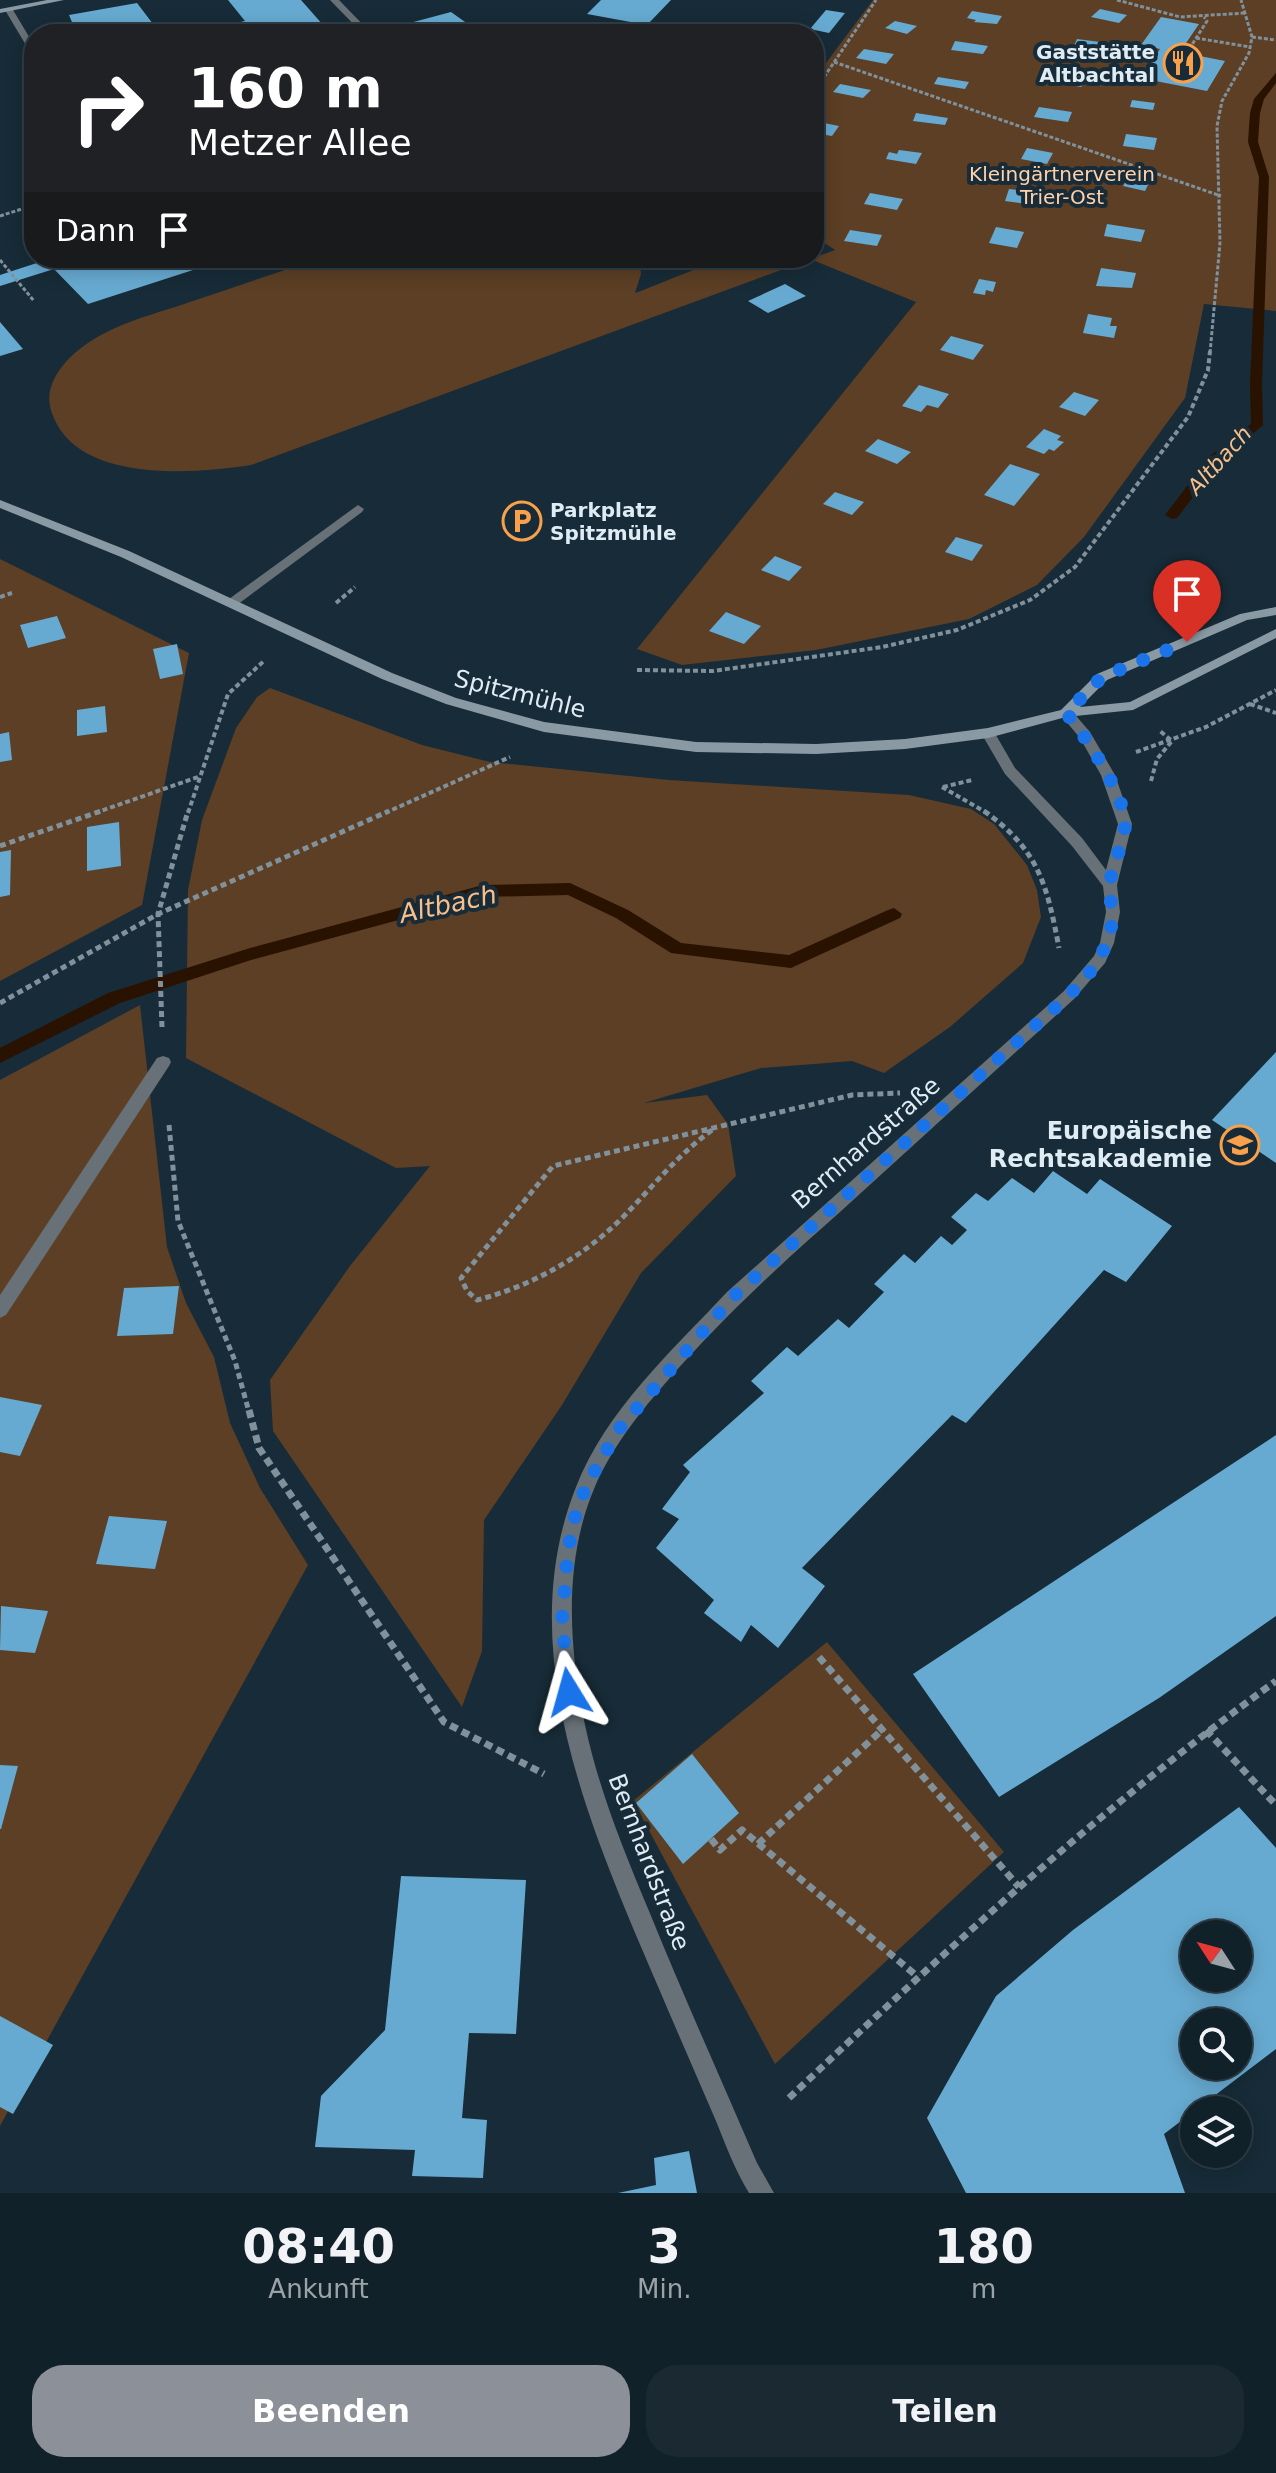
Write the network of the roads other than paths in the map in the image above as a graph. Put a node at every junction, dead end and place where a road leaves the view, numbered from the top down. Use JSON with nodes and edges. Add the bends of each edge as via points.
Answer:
{"nodes":[{"id":1,"x":56,"y":0,"type":"edge"},
{"id":2,"x":334,"y":0,"type":"edge"},
{"id":3,"x":4,"y":10,"type":"edge"},
{"id":4,"x":358,"y":24,"type":"edge"},
{"id":5,"x":24,"y":38,"type":"edge"},
{"id":6,"x":0,"y":504,"type":"edge"},
{"id":7,"x":358,"y":509,"type":"dead end"},
{"id":8,"x":233,"y":602,"type":"junction"},
{"id":9,"x":1276,"y":611,"type":"edge"},
{"id":10,"x":1276,"y":633,"type":"edge"},
{"id":11,"x":1066,"y":713,"type":"junction"},
{"id":12,"x":988,"y":733,"type":"junction"},
{"id":13,"x":1110,"y":885,"type":"junction"},
{"id":14,"x":163,"y":1062,"type":"road end"},
{"id":15,"x":0,"y":1310,"type":"edge"},
{"id":16,"x":762,"y":2193,"type":"edge"}],
"edges":[{"from":1,"to":3,"type":"street"},
{"from":2,"to":4,"type":"street"},
{"from":3,"to":5,"type":"street"},
{"from":6,"to":8,"type":"street","name":"Spitzmühle"},
{"from":7,"to":8,"type":"street"},
{"from":8,"to":12,"type":"street","name":"Spitzmühle","via":[[428,693],[510,719],[582,734],[696,747],[816,749]]},
{"from":9,"to":11,"type":"street","via":[[1244,617],[1102,677]]},
{"from":10,"to":11,"type":"street","name":"Spitzmühle","via":[[1133,706]]},
{"from":11,"to":12,"type":"street","name":"Spitzmühle"},
{"from":11,"to":13,"type":"street","name":"Bernhardstraße","via":[[1108,775],[1125,824]]},
{"from":12,"to":13,"type":"street","via":[[1010,771]]},
{"from":13,"to":16,"type":"street","name":"Bernhardstraße","via":[[1112,924],[1088,976],[733,1297],[619,1429],[586,1486],[575,1517],[562,1620],[564,1658],[595,1805]]},
{"from":14,"to":15,"type":"street"}]}
